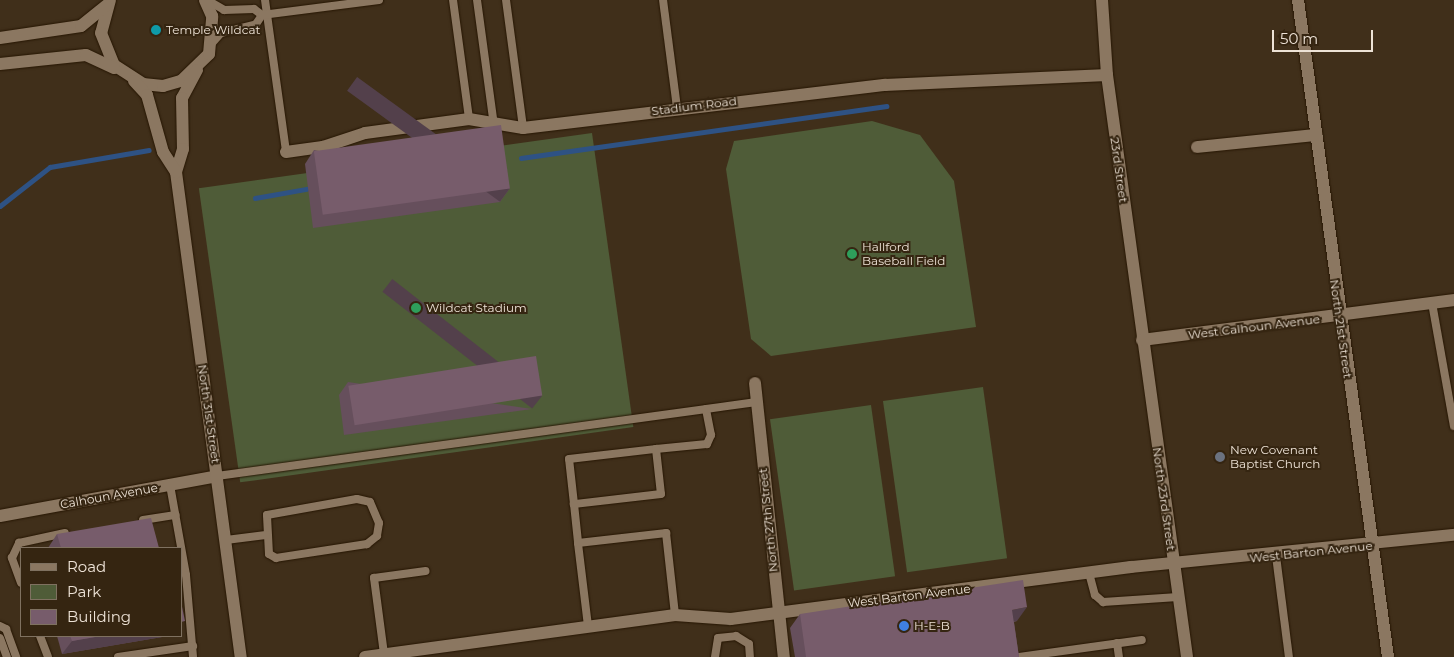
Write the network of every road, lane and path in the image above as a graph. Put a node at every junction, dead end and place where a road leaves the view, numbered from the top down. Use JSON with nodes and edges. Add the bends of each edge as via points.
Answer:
{"nodes":[{"id":1,"x":206,"y":0,"type":"edge"},
{"id":2,"x":265,"y":0,"type":"edge"},
{"id":3,"x":379,"y":0,"type":"edge"},
{"id":4,"x":453,"y":0,"type":"edge"},
{"id":5,"x":477,"y":0,"type":"edge"},
{"id":6,"x":506,"y":0,"type":"edge"},
{"id":7,"x":663,"y":0,"type":"edge"},
{"id":8,"x":1102,"y":0,"type":"edge"},
{"id":9,"x":1298,"y":0,"type":"edge"},
{"id":10,"x":109,"y":2,"type":"edge"},
{"id":11,"x":264,"y":15,"type":"junction"},
{"id":12,"x":0,"y":38,"type":"edge"},
{"id":13,"x":212,"y":43,"type":"junction"},
{"id":14,"x":0,"y":64,"type":"edge"},
{"id":15,"x":120,"y":70,"type":"junction"},
{"id":16,"x":197,"y":70,"type":"junction"},
{"id":17,"x":1107,"y":76,"type":"junction"},
{"id":18,"x":132,"y":79,"type":"junction"},
{"id":19,"x":677,"y":108,"type":"junction"},
{"id":20,"x":469,"y":119,"type":"junction"},
{"id":21,"x":494,"y":126,"type":"junction"},
{"id":22,"x":523,"y":128,"type":"junction"},
{"id":23,"x":1316,"y":135,"type":"junction"},
{"id":24,"x":1197,"y":148,"type":"dead end"},
{"id":25,"x":286,"y":152,"type":"joint"},
{"id":26,"x":176,"y":172,"type":"junction"},
{"id":27,"x":1454,"y":300,"type":"edge"},
{"id":28,"x":1432,"y":303,"type":"junction"},
{"id":29,"x":1339,"y":317,"type":"junction"},
{"id":30,"x":1142,"y":340,"type":"junction"},
{"id":31,"x":755,"y":383,"type":"dead end"},
{"id":32,"x":756,"y":402,"type":"junction"},
{"id":33,"x":706,"y":409,"type":"junction"},
{"id":34,"x":1454,"y":426,"type":"edge"},
{"id":35,"x":656,"y":449,"type":"junction"},
{"id":36,"x":217,"y":476,"type":"junction"},
{"id":37,"x":170,"y":485,"type":"junction"},
{"id":38,"x":574,"y":504,"type":"junction"},
{"id":39,"x":176,"y":515,"type":"junction"},
{"id":40,"x":0,"y":516,"type":"edge"},
{"id":41,"x":136,"y":522,"type":"edge"},
{"id":42,"x":77,"y":531,"type":"edge"},
{"id":43,"x":266,"y":535,"type":"junction"},
{"id":44,"x":1454,"y":535,"type":"edge"},
{"id":45,"x":226,"y":540,"type":"junction"},
{"id":46,"x":578,"y":543,"type":"junction"},
{"id":47,"x":1372,"y":546,"type":"junction"},
{"id":48,"x":180,"y":547,"type":"edge"},
{"id":49,"x":1276,"y":556,"type":"junction"},
{"id":50,"x":182,"y":564,"type":"edge"},
{"id":51,"x":1174,"y":566,"type":"junction"},
{"id":52,"x":426,"y":571,"type":"dead end"},
{"id":53,"x":1089,"y":573,"type":"junction"},
{"id":54,"x":20,"y":580,"type":"edge"},
{"id":55,"x":1178,"y":598,"type":"junction"},
{"id":56,"x":778,"y":613,"type":"junction"},
{"id":57,"x":675,"y":615,"type":"junction"},
{"id":58,"x":0,"y":626,"type":"edge"},
{"id":59,"x":588,"y":626,"type":"junction"},
{"id":60,"x":40,"y":637,"type":"edge"},
{"id":61,"x":0,"y":638,"type":"edge"},
{"id":62,"x":1142,"y":640,"type":"dead end"},
{"id":63,"x":1117,"y":643,"type":"junction"},
{"id":64,"x":192,"y":646,"type":"junction"},
{"id":65,"x":384,"y":654,"type":"junction"},
{"id":66,"x":7,"y":657,"type":"edge"},
{"id":67,"x":16,"y":657,"type":"edge"},
{"id":68,"x":48,"y":657,"type":"edge"},
{"id":69,"x":118,"y":657,"type":"edge"},
{"id":70,"x":193,"y":657,"type":"edge"},
{"id":71,"x":241,"y":657,"type":"edge"},
{"id":72,"x":365,"y":657,"type":"edge"},
{"id":73,"x":715,"y":657,"type":"edge"},
{"id":74,"x":750,"y":657,"type":"edge"},
{"id":75,"x":784,"y":657,"type":"edge"},
{"id":76,"x":1020,"y":657,"type":"edge"},
{"id":77,"x":1119,"y":657,"type":"edge"},
{"id":78,"x":1186,"y":657,"type":"edge"},
{"id":79,"x":1289,"y":657,"type":"edge"},
{"id":80,"x":1388,"y":657,"type":"edge"}],
"edges":[{"from":1,"to":11,"type":"lane","via":[[224,10],[254,9]]},
{"from":1,"to":13,"type":"street","via":[[212,16]]},
{"from":2,"to":11,"type":"lane"},
{"from":3,"to":11,"type":"lane"},
{"from":4,"to":20,"type":"lane"},
{"from":5,"to":21,"type":"lane"},
{"from":6,"to":22,"type":"lane"},
{"from":7,"to":19,"type":"lane"},
{"from":8,"to":17,"type":"street","name":"23rd Street"},
{"from":9,"to":23,"type":"street","name":"North 21st Street"},
{"from":10,"to":12,"type":"street","via":[[81,26]]},
{"from":10,"to":15,"type":"street","via":[[101,33],[105,50]]},
{"from":11,"to":13,"type":"lane","via":[[256,24],[221,32]]},
{"from":11,"to":25,"type":"lane"},
{"from":13,"to":16,"type":"street","name":"North 31st Street"},
{"from":14,"to":15,"type":"street","via":[[86,55]]},
{"from":15,"to":18,"type":"street"},
{"from":16,"to":18,"type":"street","via":[[162,86]]},
{"from":16,"to":26,"type":"street","name":"North 31st Street","via":[[182,98],[183,149]]},
{"from":17,"to":19,"type":"street","name":"Stadium Road","via":[[885,85]]},
{"from":17,"to":30,"type":"street","name":"23rd Street"},
{"from":18,"to":26,"type":"street","name":"North 31st Street","via":[[147,95],[163,152]]},
{"from":19,"to":22,"type":"street","name":"Stadium Road"},
{"from":20,"to":21,"type":"street","name":"Stadium Road"},
{"from":20,"to":25,"type":"street","name":"Stadium Road","via":[[365,133],[323,147]]},
{"from":21,"to":22,"type":"street","name":"Stadium Road"},
{"from":23,"to":24,"type":"street"},
{"from":23,"to":29,"type":"street","name":"North 21st Street"},
{"from":26,"to":36,"type":"street","name":"North 31st Street"},
{"from":27,"to":28,"type":"street","name":"West Calhoun Avenue"},
{"from":28,"to":29,"type":"street","name":"West Calhoun Avenue"},
{"from":28,"to":34,"type":"lane"},
{"from":29,"to":30,"type":"street","name":"West Calhoun Avenue"},
{"from":29,"to":47,"type":"street","name":"North 21st Street"},
{"from":30,"to":51,"type":"street","name":"North 23rd Street"},
{"from":31,"to":32,"type":"street","name":"North 27th Street"},
{"from":32,"to":33,"type":"lane"},
{"from":32,"to":56,"type":"street","name":"North 27th Street"},
{"from":33,"to":35,"type":"lane","via":[[711,435],[707,444]]},
{"from":33,"to":36,"type":"lane"},
{"from":35,"to":38,"type":"lane","via":[[661,494]]},
{"from":35,"to":38,"type":"lane","via":[[569,459]]},
{"from":36,"to":37,"type":"street","name":"Calhoun Avenue"},
{"from":36,"to":45,"type":"street","name":"North 31st Street"},
{"from":37,"to":39,"type":"lane"},
{"from":37,"to":40,"type":"street","name":"Calhoun Avenue"},
{"from":38,"to":46,"type":"lane"},
{"from":39,"to":41,"type":"lane"},
{"from":39,"to":48,"type":"lane"},
{"from":42,"to":54,"type":"lane","via":[[19,543],[12,558]]},
{"from":43,"to":43,"type":"lane","via":[[269,554],[276,558],[367,544],[377,536],[379,523],[370,502],[357,499],[267,515]]},
{"from":43,"to":45,"type":"lane"},
{"from":44,"to":47,"type":"street","name":"West Barton Avenue"},
{"from":45,"to":71,"type":"street","name":"North 31st Street"},
{"from":46,"to":57,"type":"lane","via":[[666,533]]},
{"from":46,"to":59,"type":"lane"},
{"from":47,"to":49,"type":"street","name":"West Barton Avenue"},
{"from":47,"to":80,"type":"street","name":"North 21st Street"},
{"from":49,"to":51,"type":"street","name":"West Barton Avenue"},
{"from":49,"to":79,"type":"lane"},
{"from":50,"to":64,"type":"lane"},
{"from":51,"to":53,"type":"street","name":"West Barton Avenue"},
{"from":51,"to":55,"type":"street","name":"North 23rd Street"},
{"from":52,"to":65,"type":"lane","via":[[374,578]]},
{"from":53,"to":55,"type":"lane","via":[[1095,595],[1103,602]]},
{"from":53,"to":56,"type":"street","name":"West Barton Avenue"},
{"from":55,"to":78,"type":"street","name":"North 23rd Street"},
{"from":56,"to":57,"type":"street","name":"West Barton Avenue","via":[[732,619]]},
{"from":56,"to":75,"type":"street","name":"North 27th Street"},
{"from":57,"to":59,"type":"street","name":"West Barton Avenue"},
{"from":58,"to":67,"type":"lane","via":[[6,629]]},
{"from":59,"to":65,"type":"street","name":"West Barton Avenue"},
{"from":60,"to":68,"type":"lane"},
{"from":61,"to":66,"type":"lane"},
{"from":62,"to":63,"type":"lane"},
{"from":63,"to":76,"type":"lane"},
{"from":63,"to":77,"type":"lane"},
{"from":64,"to":69,"type":"lane"},
{"from":64,"to":70,"type":"lane"},
{"from":65,"to":72,"type":"street","name":"West Barton Avenue"},
{"from":73,"to":74,"type":"lane","via":[[718,638],[736,636],[749,644]]}]}
